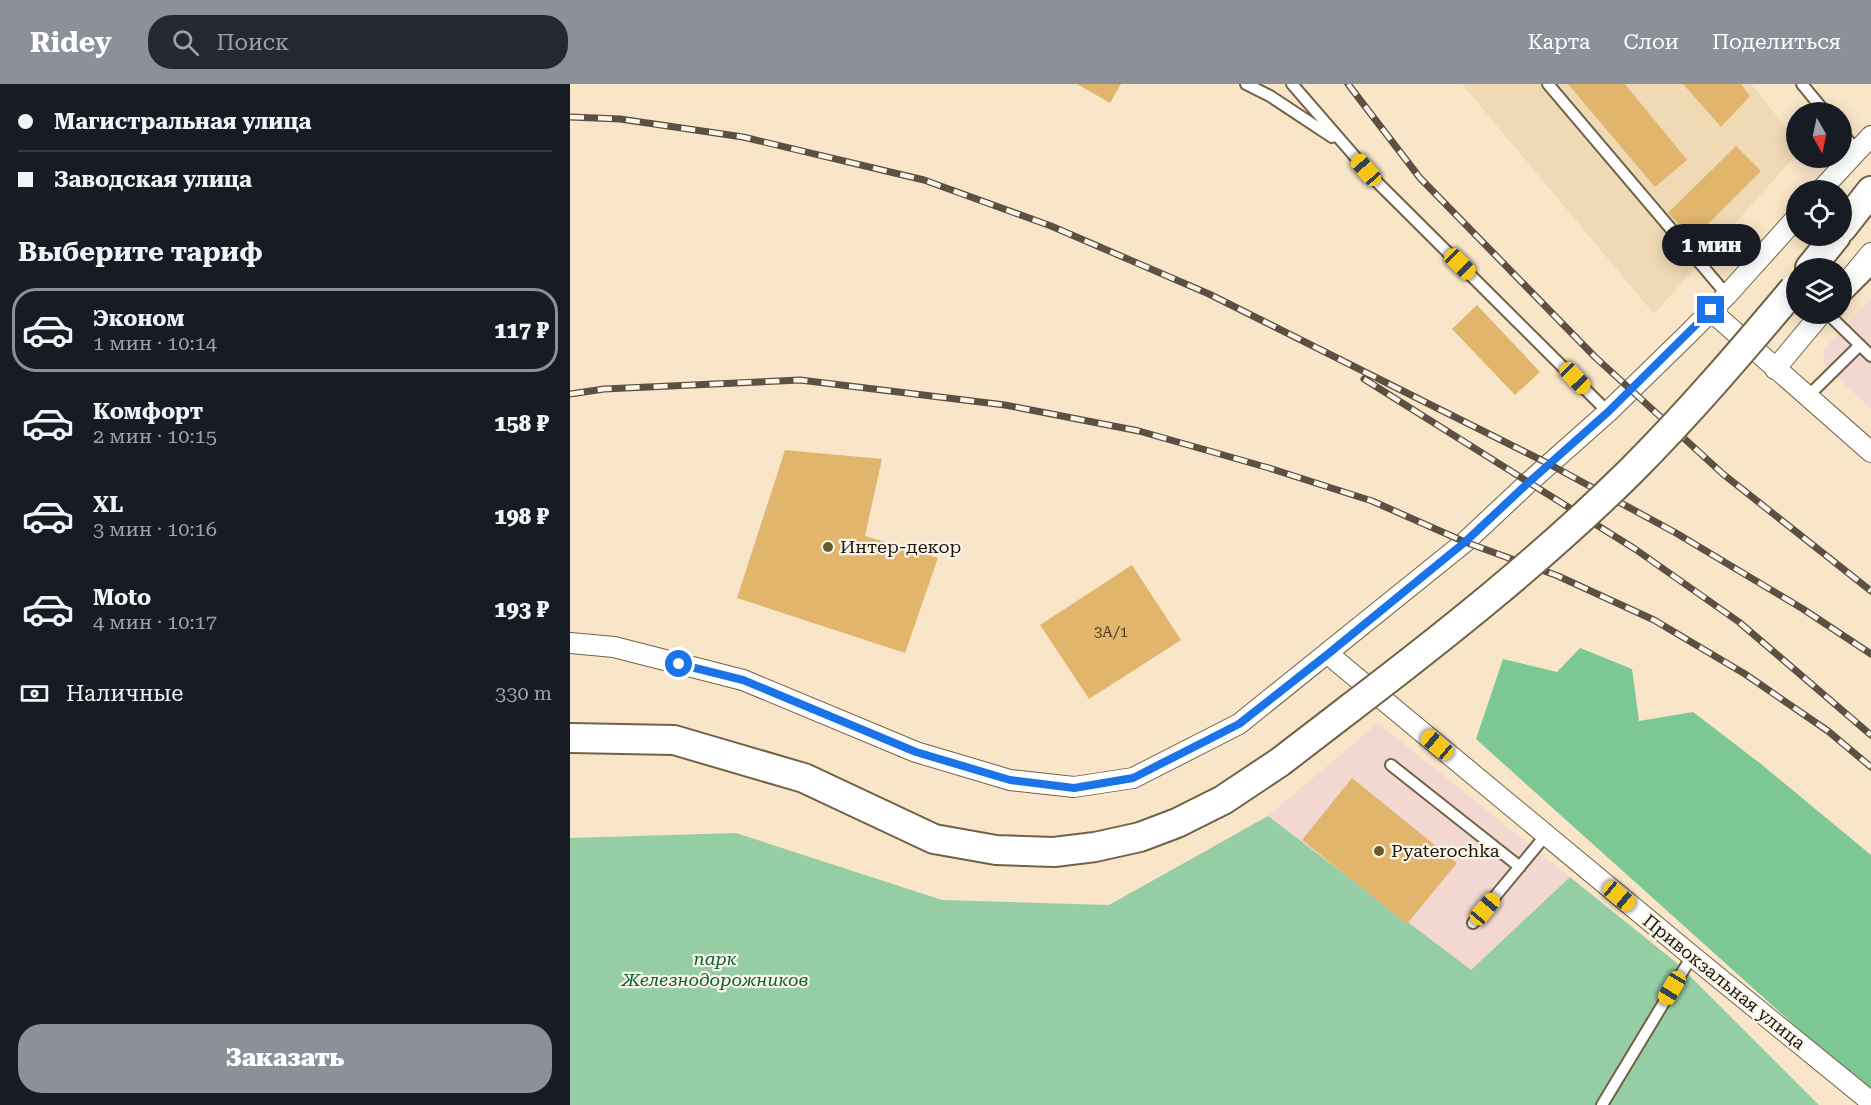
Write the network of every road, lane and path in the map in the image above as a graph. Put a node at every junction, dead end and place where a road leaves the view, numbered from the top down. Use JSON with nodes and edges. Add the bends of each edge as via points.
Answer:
{"nodes":[{"id":1,"x":1246,"y":84,"type":"edge"},
{"id":2,"x":1292,"y":84,"type":"edge"},
{"id":3,"x":1548,"y":84,"type":"edge"},
{"id":4,"x":1802,"y":84,"type":"edge"},
{"id":5,"x":1817,"y":102,"type":"edge"},
{"id":6,"x":1871,"y":136,"type":"edge"},
{"id":7,"x":1344,"y":144,"type":"junction"},
{"id":8,"x":1852,"y":145,"type":"edge"},
{"id":9,"x":1857,"y":151,"type":"junction"},
{"id":10,"x":1830,"y":180,"type":"edge"},
{"id":11,"x":1871,"y":191,"type":"edge"},
{"id":12,"x":1852,"y":215,"type":"edge"},
{"id":13,"x":1786,"y":229,"type":"edge"},
{"id":14,"x":1828,"y":246,"type":"edge"},
{"id":15,"x":1818,"y":258,"type":"edge"},
{"id":16,"x":1869,"y":266,"type":"edge"},
{"id":17,"x":1852,"y":280,"type":"edge"},
{"id":18,"x":1852,"y":287,"type":"edge"},
{"id":19,"x":1727,"y":295,"type":"junction"},
{"id":20,"x":1786,"y":297,"type":"edge"},
{"id":21,"x":1711,"y":310,"type":"junction"},
{"id":22,"x":1813,"y":324,"type":"edge"},
{"id":23,"x":1838,"y":324,"type":"edge"},
{"id":24,"x":1860,"y":345,"type":"junction"},
{"id":25,"x":1871,"y":356,"type":"edge"},
{"id":26,"x":1775,"y":369,"type":"junction"},
{"id":27,"x":1807,"y":397,"type":"junction"},
{"id":28,"x":1608,"y":412,"type":"junction"},
{"id":29,"x":1871,"y":452,"type":"edge"},
{"id":30,"x":570,"y":643,"type":"edge"},
{"id":31,"x":1328,"y":654,"type":"junction"},
{"id":32,"x":570,"y":738,"type":"edge"},
{"id":33,"x":1391,"y":765,"type":"dead end"},
{"id":34,"x":1546,"y":835,"type":"junction"},
{"id":35,"x":1520,"y":867,"type":"junction"},
{"id":36,"x":1473,"y":923,"type":"dead end"},
{"id":37,"x":1692,"y":956,"type":"junction"},
{"id":38,"x":1871,"y":1102,"type":"edge"},
{"id":39,"x":1602,"y":1105,"type":"edge"}],
"edges":[{"from":1,"to":7,"type":"lane"},
{"from":2,"to":7,"type":"lane"},
{"from":3,"to":19,"type":"lane"},
{"from":4,"to":5,"type":"lane"},
{"from":6,"to":9,"type":"street"},
{"from":7,"to":28,"type":"lane","via":[[1377,182]]},
{"from":8,"to":9,"type":"lane"},
{"from":9,"to":10,"type":"street"},
{"from":11,"to":12,"type":"main road"},
{"from":13,"to":19,"type":"street"},
{"from":14,"to":15,"type":"main road"},
{"from":16,"to":17,"type":"street"},
{"from":16,"to":18,"type":"lane"},
{"from":19,"to":21,"type":"street"},
{"from":20,"to":32,"type":"main road","bridge":true,"via":[[1704,394],[1561,537],[1424,652],[1280,762],[1223,800],[1177,824],[1095,847],[1054,852],[996,850],[934,839],[804,778],[674,740]]},
{"from":21,"to":26,"type":"street"},
{"from":21,"to":28,"type":"street"},
{"from":22,"to":26,"type":"street"},
{"from":23,"to":24,"type":"lane"},
{"from":24,"to":25,"type":"lane"},
{"from":24,"to":27,"type":"lane"},
{"from":26,"to":27,"type":"street"},
{"from":27,"to":29,"type":"street"},
{"from":28,"to":31,"type":"street","via":[[1465,542]]},
{"from":30,"to":31,"type":"street","via":[[614,647],[743,680],[916,752],[1010,780],[1074,788],[1133,778],[1239,724]]},
{"from":31,"to":34,"type":"street","name":"Привокзальная улица"},
{"from":33,"to":35,"type":"lane"},
{"from":34,"to":35,"type":"lane"},
{"from":34,"to":37,"type":"street","name":"Привокзальная улица"},
{"from":35,"to":36,"type":"lane"},
{"from":37,"to":38,"type":"street","name":"Привокзальная улица"},
{"from":37,"to":39,"type":"lane"}]}
